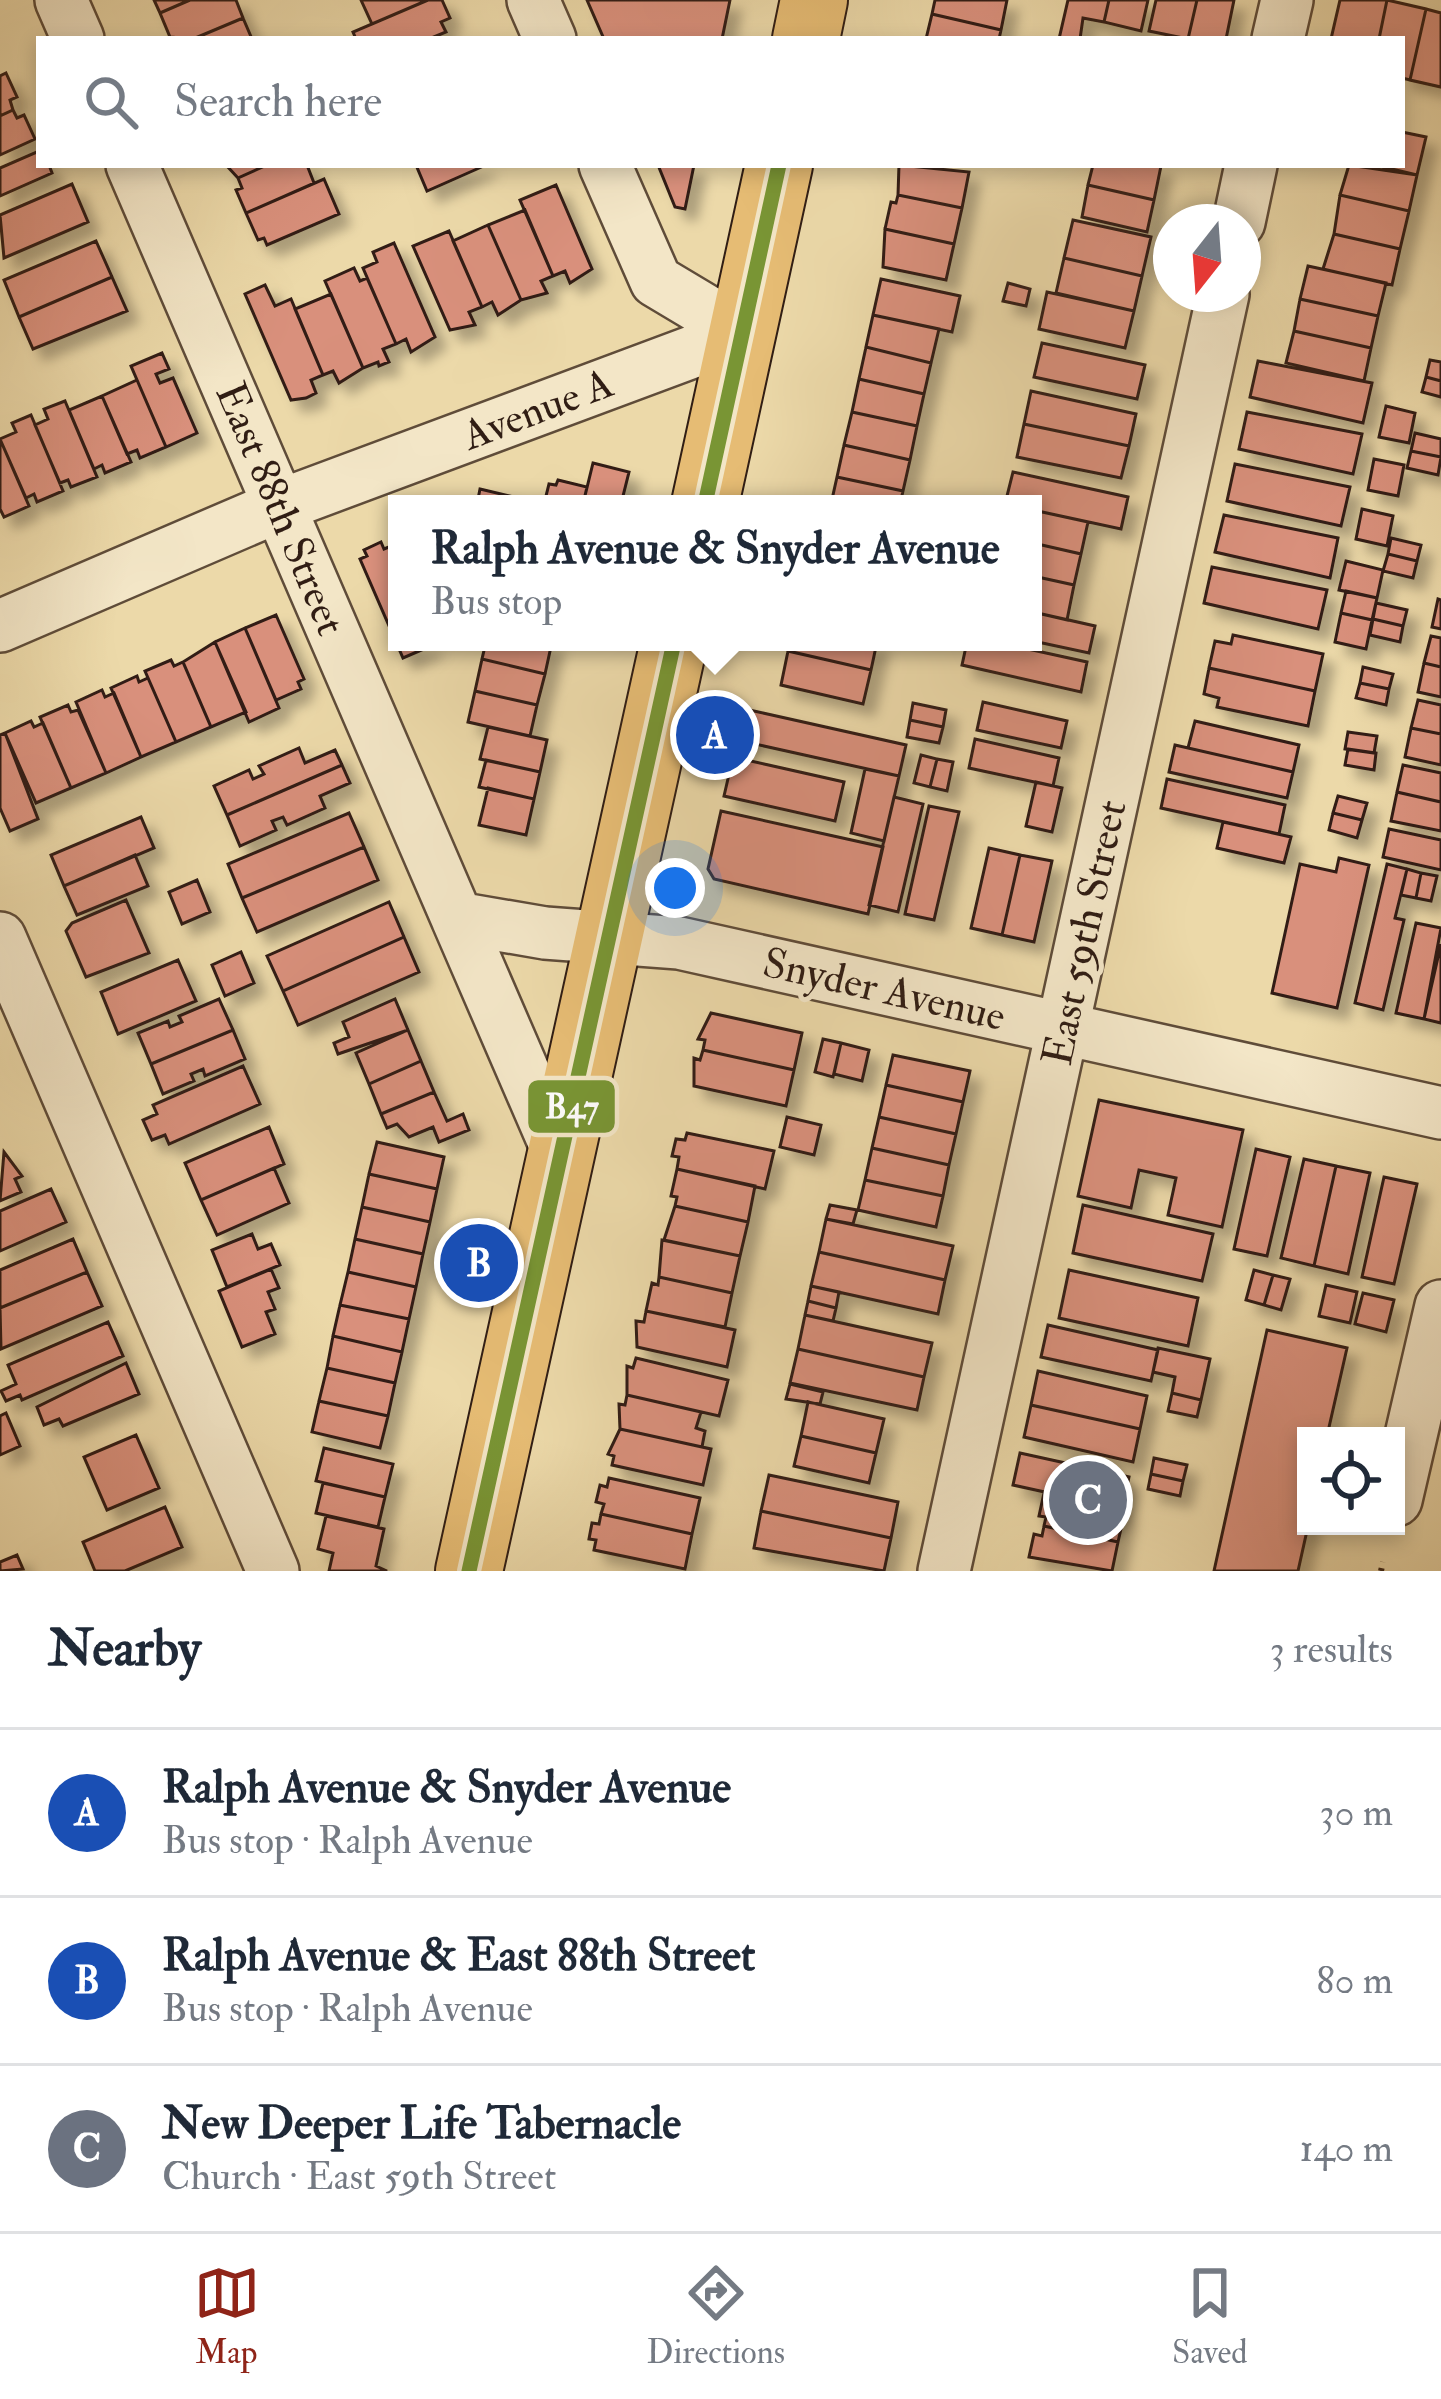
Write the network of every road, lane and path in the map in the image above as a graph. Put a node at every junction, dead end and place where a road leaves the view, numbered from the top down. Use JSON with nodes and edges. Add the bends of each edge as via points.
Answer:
{"nodes":[{"id":1,"x":61,"y":0,"type":"edge"},
{"id":2,"x":533,"y":0,"type":"edge"},
{"id":3,"x":814,"y":0,"type":"edge"},
{"id":4,"x":1287,"y":0,"type":"edge"},
{"id":5,"x":77,"y":36,"type":"edge"},
{"id":6,"x":549,"y":36,"type":"edge"},
{"id":7,"x":807,"y":36,"type":"edge"},
{"id":8,"x":1280,"y":36,"type":"edge"},
{"id":9,"x":133,"y":168,"type":"edge"},
{"id":10,"x":606,"y":168,"type":"edge"},
{"id":11,"x":778,"y":168,"type":"edge"},
{"id":12,"x":1250,"y":168,"type":"edge"},
{"id":13,"x":1243,"y":204,"type":"edge"},
{"id":14,"x":1219,"y":312,"type":"edge"},
{"id":15,"x":743,"y":333,"type":"junction"},
{"id":16,"x":707,"y":495,"type":"edge"},
{"id":17,"x":279,"y":506,"type":"junction"},
{"id":18,"x":0,"y":626,"type":"edge"},
{"id":19,"x":672,"y":651,"type":"edge"},
{"id":20,"x":457,"y":918,"type":"junction"},
{"id":21,"x":608,"y":937,"type":"junction"},
{"id":22,"x":0,"y":938,"type":"edge"},
{"id":23,"x":1064,"y":1030,"type":"junction"},
{"id":24,"x":1441,"y":1112,"type":"edge"},
{"id":25,"x":560,"y":1156,"type":"junction"},
{"id":26,"x":1441,"y":1306,"type":"edge"},
{"id":27,"x":1405,"y":1461,"type":"edge"},
{"id":28,"x":273,"y":1571,"type":"edge"},
{"id":29,"x":469,"y":1571,"type":"edge"},
{"id":30,"x":944,"y":1571,"type":"edge"}],
"edges":[{"from":1,"to":5,"type":"street"},
{"from":2,"to":6,"type":"street"},
{"from":3,"to":7,"type":"main road"},
{"from":4,"to":8,"type":"street"},
{"from":9,"to":17,"type":"street","name":"East 88th Street"},
{"from":10,"to":15,"type":"street","via":[[656,281]]},
{"from":11,"to":15,"type":"main road"},
{"from":12,"to":13,"type":"street"},
{"from":14,"to":23,"type":"street","name":"East 59th Street"},
{"from":15,"to":16,"type":"main road"},
{"from":15,"to":17,"type":"street","name":"Avenue A"},
{"from":17,"to":18,"type":"street","name":"Avenue A"},
{"from":17,"to":20,"type":"street","name":"East 88th Street"},
{"from":19,"to":21,"type":"main road"},
{"from":20,"to":21,"type":"street"},
{"from":20,"to":25,"type":"street","name":"East 88th Street"},
{"from":21,"to":23,"type":"street","name":"Snyder Avenue","via":[[679,943]]},
{"from":21,"to":25,"type":"main road"},
{"from":22,"to":28,"type":"street"},
{"from":23,"to":24,"type":"street","name":"Snyder Avenue"},
{"from":23,"to":30,"type":"street","name":"East 59th Street"},
{"from":25,"to":29,"type":"main road"},
{"from":26,"to":27,"type":"street"}]}
